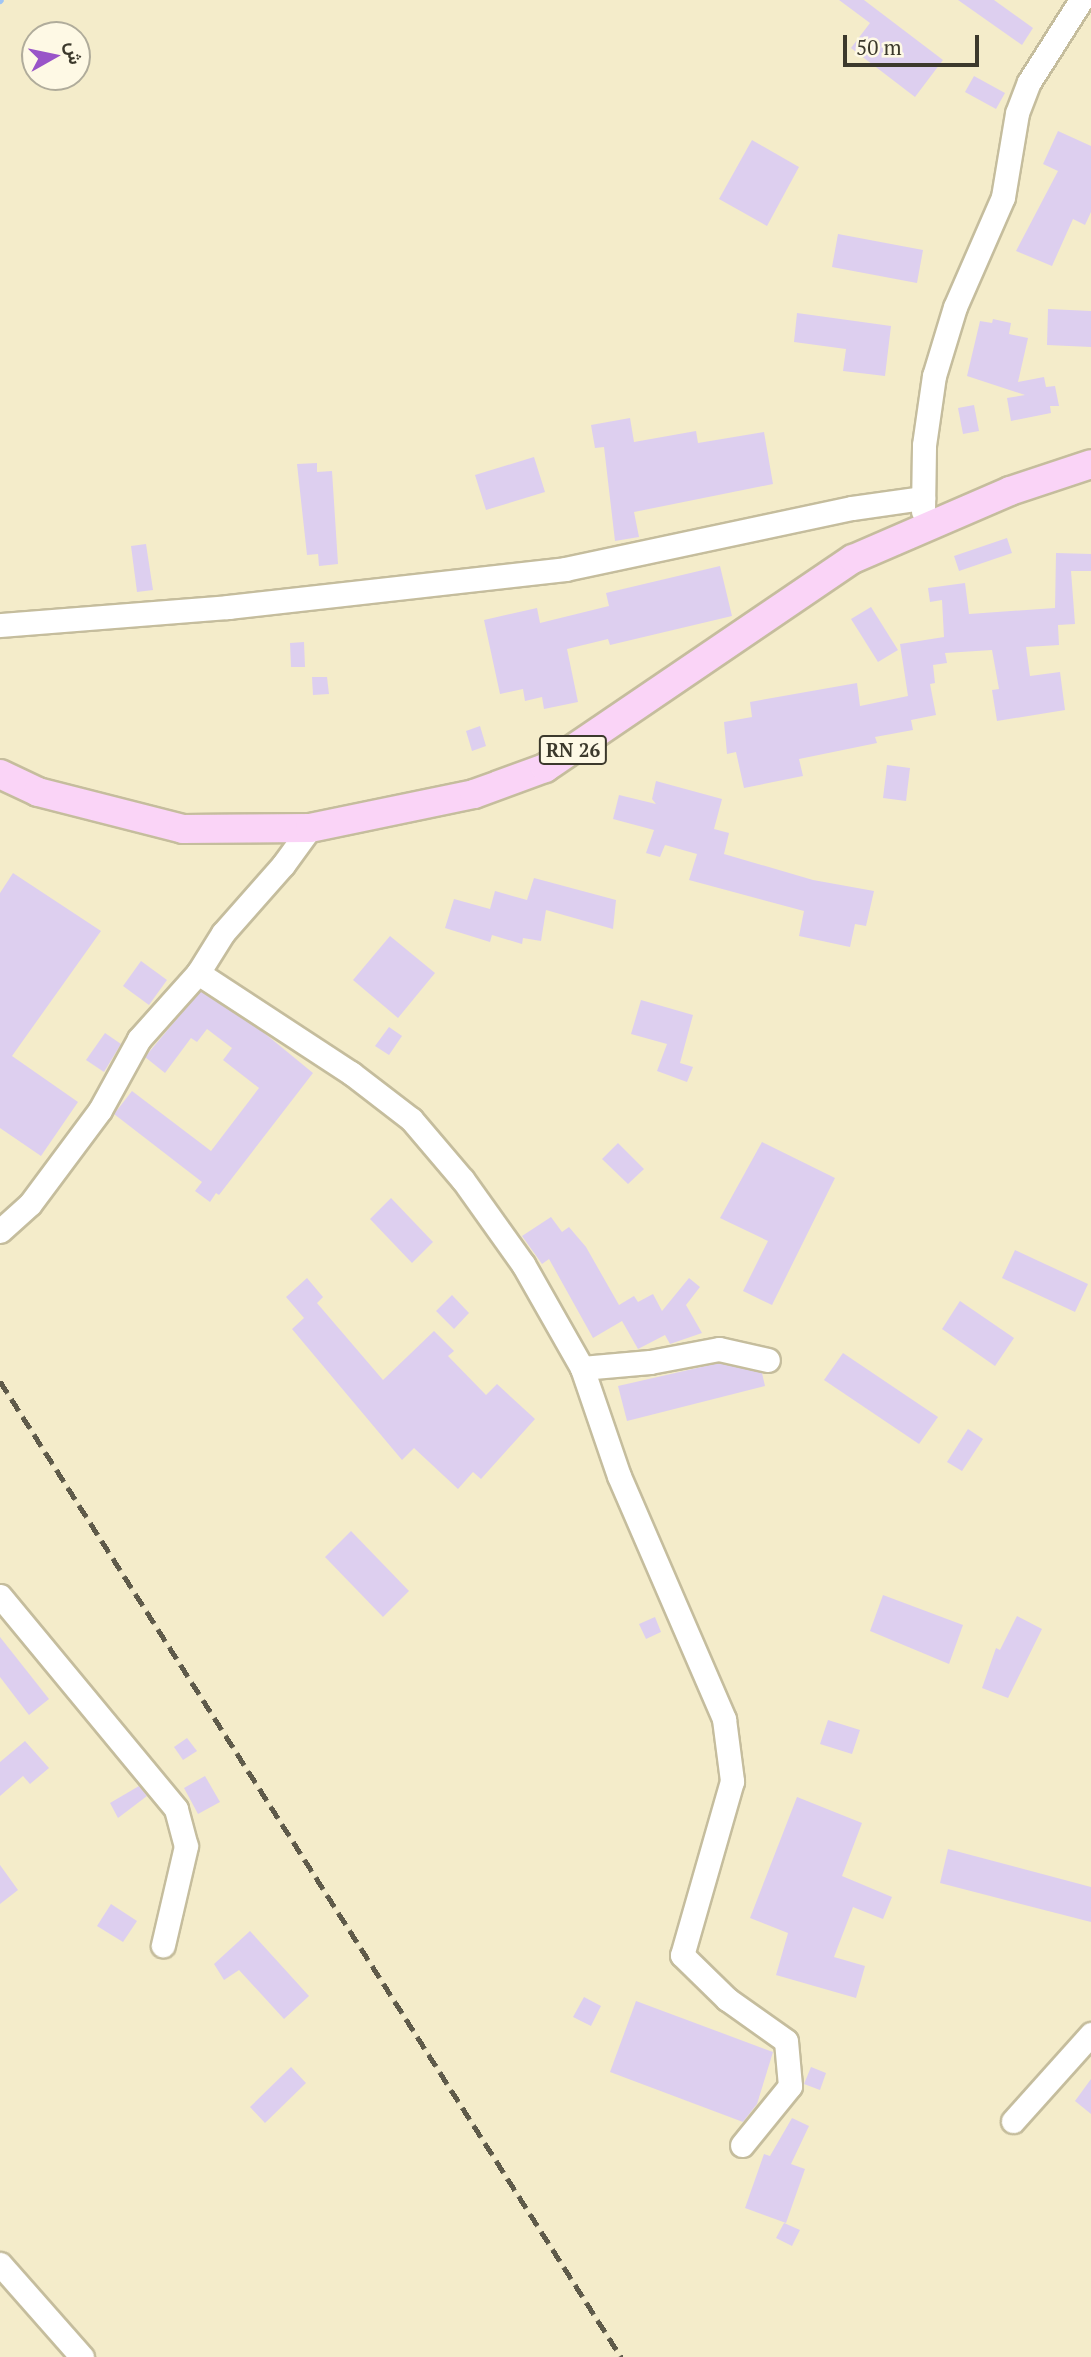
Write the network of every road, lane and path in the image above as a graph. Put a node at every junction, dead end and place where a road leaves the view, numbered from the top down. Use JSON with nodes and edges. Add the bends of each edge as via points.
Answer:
{"nodes":[{"id":1,"x":1082,"y":0,"type":"edge"},
{"id":2,"x":1091,"y":464,"type":"edge"},
{"id":3,"x":923,"y":498,"type":"junction"},
{"id":4,"x":922,"y":528,"type":"junction"},
{"id":5,"x":0,"y":625,"type":"edge"},
{"id":6,"x":0,"y":774,"type":"edge"},
{"id":7,"x":310,"y":828,"type":"junction"},
{"id":8,"x":198,"y":973,"type":"junction"},
{"id":9,"x":0,"y":1231,"type":"edge"},
{"id":10,"x":768,"y":1360,"type":"dead end"},
{"id":11,"x":582,"y":1368,"type":"junction"},
{"id":12,"x":0,"y":1596,"type":"edge"},
{"id":13,"x":163,"y":1945,"type":"dead end"},
{"id":14,"x":1091,"y":2034,"type":"edge"},
{"id":15,"x":1013,"y":2121,"type":"dead end"},
{"id":16,"x":742,"y":2145,"type":"dead end"},
{"id":17,"x":0,"y":2264,"type":"edge"},
{"id":18,"x":82,"y":2357,"type":"edge"}],
"edges":[{"from":1,"to":3,"type":"street","via":[[1029,82],[1017,113],[1003,197],[955,307],[934,376],[924,445]]},
{"from":2,"to":4,"type":"main road","number":"RN 26"},
{"from":3,"to":4,"type":"street"},
{"from":3,"to":5,"type":"street","via":[[852,508],[565,569],[228,607]]},
{"from":4,"to":7,"type":"main road","number":"RN 26","via":[[853,559],[545,768],[474,794]]},
{"from":6,"to":7,"type":"main road","number":"RN 26","via":[[50,796],[183,829]]},
{"from":7,"to":8,"type":"street","via":[[223,933]]},
{"from":8,"to":9,"type":"street","via":[[139,1039],[100,1110],[30,1203]]},
{"from":8,"to":11,"type":"street","via":[[351,1073],[411,1119],[463,1180],[523,1264]]},
{"from":10,"to":11,"type":"street","via":[[719,1349]]},
{"from":11,"to":16,"type":"street","via":[[619,1476],[724,1719],[732,1782],[682,1955],[727,1999],[786,2041],[790,2086]]},
{"from":12,"to":13,"type":"street","via":[[176,1808],[186,1846]]},
{"from":14,"to":15,"type":"street"},
{"from":17,"to":18,"type":"street"}]}
